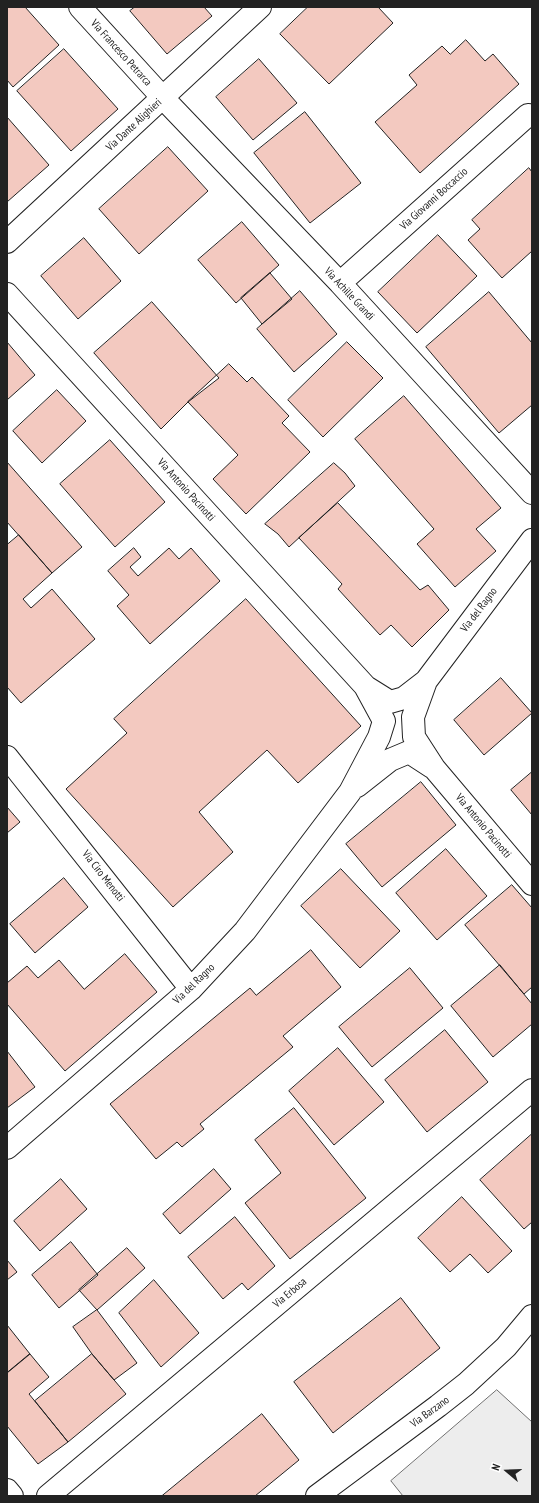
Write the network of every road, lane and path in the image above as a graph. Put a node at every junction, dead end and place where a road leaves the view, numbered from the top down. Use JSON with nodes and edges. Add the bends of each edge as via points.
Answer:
{"nodes":[{"id":1,"x":80,"y":7,"type":"edge"},
{"id":2,"x":260,"y":7,"type":"edge"},
{"id":3,"x":163,"y":98,"type":"junction"},
{"id":4,"x":528,"y":115,"type":"dead end"},
{"id":5,"x":7,"y":242,"type":"edge"},
{"id":6,"x":340,"y":283,"type":"junction"},
{"id":7,"x":7,"y":294,"type":"edge"},
{"id":8,"x":532,"y":492,"type":"edge"},
{"id":9,"x":532,"y":540,"type":"edge"},
{"id":10,"x":426,"y":681,"type":"junction"},
{"id":11,"x":365,"y":686,"type":"junction"},
{"id":12,"x":10,"y":761,"type":"edge"},
{"id":13,"x":434,"y":768,"type":"junction"},
{"id":14,"x":350,"y":792,"type":"junction"},
{"id":15,"x":532,"y":884,"type":"edge"},
{"id":16,"x":191,"y":989,"type":"junction"},
{"id":17,"x":532,"y":1090,"type":"edge"},
{"id":18,"x":7,"y":1148,"type":"edge"},
{"id":19,"x":532,"y":1316,"type":"edge"},
{"id":20,"x":7,"y":1490,"type":"edge"},
{"id":21,"x":12,"y":1496,"type":"edge"},
{"id":22,"x":48,"y":1496,"type":"edge"},
{"id":23,"x":317,"y":1496,"type":"edge"}],
"edges":[{"from":1,"to":3,"type":"street","name":"Via Francesco Petrarca"},
{"from":2,"to":3,"type":"street","name":"Via Dante Alighieri"},
{"from":3,"to":5,"type":"street","name":"Via Dante Alighieri"},
{"from":3,"to":6,"type":"street","name":"Via Achille Grandi"},
{"from":4,"to":6,"type":"street","name":"Via Giovanni Boccaccio"},
{"from":6,"to":8,"type":"street","name":"Via Achille Grandi"},
{"from":7,"to":11,"type":"street","name":"Via Antonio Pacinotti"},
{"from":9,"to":10,"type":"street","name":"Via del Ragno"},
{"from":10,"to":11,"type":"street","via":[[404,698],[390,702]]},
{"from":10,"to":13,"type":"street","via":[[413,717],[414,737]]},
{"from":11,"to":14,"type":"street","via":[[384,721],[379,737]]},
{"from":12,"to":16,"type":"street","name":"Via Ciro Menotti"},
{"from":13,"to":14,"type":"street","via":[[409,752],[390,760]]},
{"from":13,"to":15,"type":"street","name":"Via Antonio Pacinotti"},
{"from":14,"to":16,"type":"street","name":"Via del Ragno","via":[[245,931]]},
{"from":16,"to":18,"type":"street","name":"Via del Ragno"},
{"from":17,"to":22,"type":"street","name":"Via Erbosa"},
{"from":19,"to":23,"type":"street","name":"Via Barzano","via":[[506,1347],[466,1384]]},
{"from":20,"to":21,"type":"street"}]}
